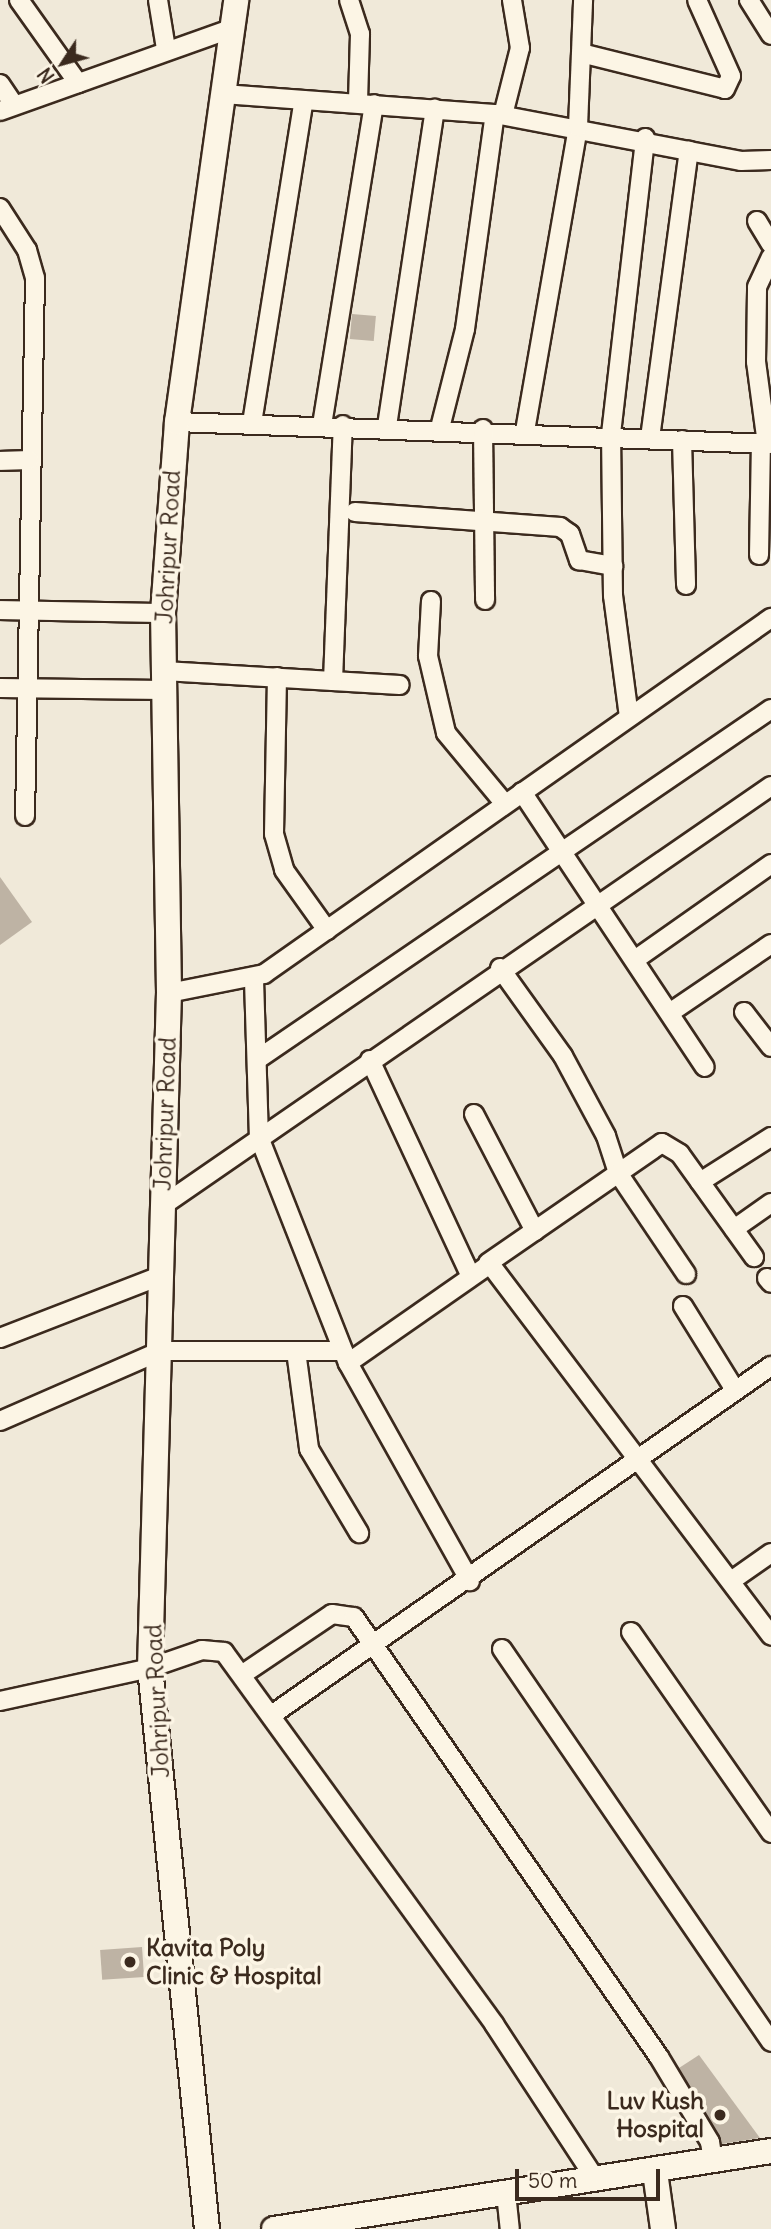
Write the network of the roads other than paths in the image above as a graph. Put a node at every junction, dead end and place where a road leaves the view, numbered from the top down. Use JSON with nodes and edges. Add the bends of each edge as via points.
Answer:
{"nodes":[{"id":1,"x":19,"y":0,"type":"edge"},
{"id":2,"x":158,"y":0,"type":"edge"},
{"id":3,"x":236,"y":0,"type":"edge"},
{"id":4,"x":349,"y":0,"type":"edge"},
{"id":5,"x":512,"y":0,"type":"edge"},
{"id":6,"x":583,"y":0,"type":"edge"},
{"id":7,"x":697,"y":0,"type":"edge"},
{"id":8,"x":749,"y":0,"type":"edge"},
{"id":9,"x":230,"y":29,"type":"junction"},
{"id":10,"x":771,"y":35,"type":"edge"},
{"id":11,"x":166,"y":49,"type":"junction"},
{"id":12,"x":585,"y":54,"type":"junction"},
{"id":13,"x":0,"y":83,"type":"edge"},
{"id":14,"x":78,"y":83,"type":"junction"},
{"id":15,"x":222,"y":94,"type":"junction"},
{"id":16,"x":304,"y":100,"type":"junction"},
{"id":17,"x":366,"y":103,"type":"junction"},
{"id":18,"x":7,"y":108,"type":"edge"},
{"id":19,"x":435,"y":109,"type":"junction"},
{"id":20,"x":499,"y":115,"type":"junction"},
{"id":21,"x":578,"y":127,"type":"junction"},
{"id":22,"x":645,"y":138,"type":"junction"},
{"id":23,"x":689,"y":151,"type":"junction"},
{"id":24,"x":771,"y":160,"type":"edge"},
{"id":25,"x":0,"y":208,"type":"edge"},
{"id":26,"x":757,"y":221,"type":"dead end"},
{"id":27,"x":771,"y":244,"type":"edge"},
{"id":28,"x":771,"y":257,"type":"edge"},
{"id":29,"x":177,"y":422,"type":"junction"},
{"id":30,"x":252,"y":423,"type":"junction"},
{"id":31,"x":322,"y":425,"type":"junction"},
{"id":32,"x":343,"y":425,"type":"junction"},
{"id":33,"x":387,"y":426,"type":"junction"},
{"id":34,"x":440,"y":428,"type":"junction"},
{"id":35,"x":482,"y":429,"type":"junction"},
{"id":36,"x":524,"y":431,"type":"junction"},
{"id":37,"x":611,"y":434,"type":"junction"},
{"id":38,"x":650,"y":438,"type":"junction"},
{"id":39,"x":682,"y":439,"type":"junction"},
{"id":40,"x":766,"y":444,"type":"edge"},
{"id":41,"x":29,"y":460,"type":"junction"},
{"id":42,"x":0,"y":461,"type":"edge"},
{"id":43,"x":355,"y":512,"type":"dead end"},
{"id":44,"x":483,"y":524,"type":"junction"},
{"id":45,"x":759,"y":555,"type":"dead end"},
{"id":46,"x":613,"y":566,"type":"junction"},
{"id":47,"x":686,"y":585,"type":"dead end"},
{"id":48,"x":485,"y":600,"type":"dead end"},
{"id":49,"x":431,"y":601,"type":"dead end"},
{"id":50,"x":0,"y":610,"type":"edge"},
{"id":51,"x":25,"y":611,"type":"junction"},
{"id":52,"x":163,"y":613,"type":"junction"},
{"id":53,"x":771,"y":618,"type":"edge"},
{"id":54,"x":277,"y":677,"type":"junction"},
{"id":55,"x":164,"y":680,"type":"junction"},
{"id":56,"x":333,"y":681,"type":"junction"},
{"id":57,"x":400,"y":685,"type":"dead end"},
{"id":58,"x":0,"y":688,"type":"edge"},
{"id":59,"x":25,"y":688,"type":"junction"},
{"id":60,"x":771,"y":709,"type":"edge"},
{"id":61,"x":629,"y":717,"type":"junction"},
{"id":62,"x":771,"y":786,"type":"edge"},
{"id":63,"x":522,"y":792,"type":"junction"},
{"id":64,"x":505,"y":804,"type":"junction"},
{"id":65,"x":25,"y":816,"type":"dead end"},
{"id":66,"x":563,"y":850,"type":"junction"},
{"id":67,"x":771,"y":864,"type":"edge"},
{"id":68,"x":597,"y":900,"type":"junction"},
{"id":69,"x":327,"y":930,"type":"junction"},
{"id":70,"x":771,"y":944,"type":"edge"},
{"id":71,"x":636,"y":959,"type":"junction"},
{"id":72,"x":500,"y":968,"type":"junction"},
{"id":73,"x":254,"y":980,"type":"junction"},
{"id":74,"x":169,"y":993,"type":"junction"},
{"id":75,"x":671,"y":1012,"type":"junction"},
{"id":76,"x":744,"y":1012,"type":"dead end"},
{"id":77,"x":768,"y":1036,"type":"edge"},
{"id":78,"x":258,"y":1059,"type":"junction"},
{"id":79,"x":370,"y":1060,"type":"junction"},
{"id":80,"x":705,"y":1067,"type":"dead end"},
{"id":81,"x":474,"y":1114,"type":"dead end"},
{"id":82,"x":771,"y":1137,"type":"edge"},
{"id":83,"x":259,"y":1138,"type":"junction"},
{"id":84,"x":618,"y":1173,"type":"junction"},
{"id":85,"x":700,"y":1182,"type":"junction"},
{"id":86,"x":771,"y":1203,"type":"edge"},
{"id":87,"x":162,"y":1206,"type":"junction"},
{"id":88,"x":734,"y":1229,"type":"junction"},
{"id":89,"x":534,"y":1231,"type":"junction"},
{"id":90,"x":754,"y":1257,"type":"dead end"},
{"id":91,"x":488,"y":1263,"type":"junction"},
{"id":92,"x":470,"y":1274,"type":"junction"},
{"id":93,"x":686,"y":1274,"type":"dead end"},
{"id":94,"x":160,"y":1276,"type":"junction"},
{"id":95,"x":683,"y":1306,"type":"dead end"},
{"id":96,"x":0,"y":1338,"type":"edge"},
{"id":97,"x":160,"y":1351,"type":"junction"},
{"id":98,"x":296,"y":1351,"type":"junction"},
{"id":99,"x":346,"y":1357,"type":"junction"},
{"id":100,"x":771,"y":1366,"type":"edge"},
{"id":101,"x":735,"y":1390,"type":"junction"},
{"id":102,"x":0,"y":1421,"type":"edge"},
{"id":103,"x":634,"y":1457,"type":"junction"},
{"id":104,"x":359,"y":1533,"type":"dead end"},
{"id":105,"x":771,"y":1553,"type":"edge"},
{"id":106,"x":470,"y":1581,"type":"junction"},
{"id":107,"x":731,"y":1581,"type":"junction"},
{"id":108,"x":631,"y":1632,"type":"dead end"},
{"id":109,"x":771,"y":1636,"type":"edge"},
{"id":110,"x":378,"y":1643,"type":"junction"},
{"id":111,"x":502,"y":1649,"type":"dead end"},
{"id":112,"x":150,"y":1668,"type":"junction"},
{"id":113,"x":243,"y":1674,"type":"junction"},
{"id":114,"x":0,"y":1701,"type":"edge"},
{"id":115,"x":273,"y":1714,"type":"junction"},
{"id":116,"x":771,"y":1833,"type":"edge"},
{"id":117,"x":771,"y":2042,"type":"edge"},
{"id":118,"x":771,"y":2151,"type":"edge"},
{"id":119,"x":713,"y":2162,"type":"junction"},
{"id":120,"x":655,"y":2172,"type":"junction"},
{"id":121,"x":596,"y":2180,"type":"junction"},
{"id":122,"x":506,"y":2193,"type":"junction"},
{"id":123,"x":207,"y":2229,"type":"edge"},
{"id":124,"x":274,"y":2229,"type":"edge"},
{"id":125,"x":510,"y":2229,"type":"edge"},
{"id":126,"x":663,"y":2229,"type":"edge"}],
"edges":[{"from":1,"to":14,"type":"street"},
{"from":2,"to":11,"type":"street"},
{"from":3,"to":9,"type":"street","name":"Johripur Road"},
{"from":4,"to":17,"type":"street","via":[[360,34]]},
{"from":5,"to":20,"type":"street","via":[[520,48]]},
{"from":6,"to":12,"type":"street"},
{"from":7,"to":12,"type":"street","via":[[731,76],[725,89]]},
{"from":8,"to":10,"type":"street"},
{"from":9,"to":11,"type":"street"},
{"from":9,"to":15,"type":"street","name":"Johripur Road"},
{"from":11,"to":14,"type":"street"},
{"from":12,"to":21,"type":"street"},
{"from":13,"to":18,"type":"street"},
{"from":14,"to":18,"type":"street"},
{"from":15,"to":16,"type":"street"},
{"from":15,"to":29,"type":"street","name":"Johripur Road"},
{"from":16,"to":17,"type":"street"},
{"from":16,"to":30,"type":"street"},
{"from":17,"to":19,"type":"street"},
{"from":17,"to":31,"type":"street"},
{"from":19,"to":20,"type":"street"},
{"from":19,"to":33,"type":"street"},
{"from":20,"to":21,"type":"street"},
{"from":20,"to":34,"type":"street","via":[[472,289]]},
{"from":21,"to":22,"type":"street"},
{"from":21,"to":36,"type":"street"},
{"from":22,"to":23,"type":"street"},
{"from":22,"to":37,"type":"street"},
{"from":23,"to":24,"type":"street"},
{"from":23,"to":38,"type":"street"},
{"from":25,"to":41,"type":"street","via":[[27,250],[35,278]]},
{"from":26,"to":27,"type":"street"},
{"from":28,"to":40,"type":"street","via":[[757,286],[756,362]]},
{"from":29,"to":30,"type":"street"},
{"from":29,"to":52,"type":"street","name":"Johripur Road"},
{"from":30,"to":31,"type":"street"},
{"from":31,"to":32,"type":"street"},
{"from":32,"to":33,"type":"street"},
{"from":32,"to":56,"type":"street"},
{"from":33,"to":34,"type":"street"},
{"from":34,"to":35,"type":"street"},
{"from":35,"to":36,"type":"street"},
{"from":35,"to":44,"type":"street"},
{"from":36,"to":37,"type":"street"},
{"from":37,"to":38,"type":"street"},
{"from":37,"to":46,"type":"street"},
{"from":38,"to":39,"type":"street"},
{"from":39,"to":40,"type":"street"},
{"from":39,"to":47,"type":"street"},
{"from":40,"to":45,"type":"street"},
{"from":41,"to":42,"type":"street"},
{"from":41,"to":51,"type":"street"},
{"from":43,"to":44,"type":"street"},
{"from":44,"to":46,"type":"street","via":[[560,527],[570,534],[579,560]]},
{"from":44,"to":48,"type":"street"},
{"from":46,"to":61,"type":"street"},
{"from":49,"to":64,"type":"street","via":[[428,656],[446,733]]},
{"from":50,"to":51,"type":"street"},
{"from":51,"to":52,"type":"street"},
{"from":51,"to":59,"type":"street"},
{"from":52,"to":55,"type":"street","name":"Johripur Road"},
{"from":53,"to":61,"type":"street"},
{"from":54,"to":55,"type":"street"},
{"from":54,"to":56,"type":"street"},
{"from":54,"to":69,"type":"street","via":[[274,834],[284,870]]},
{"from":55,"to":59,"type":"street"},
{"from":55,"to":74,"type":"street","name":"Johripur Road"},
{"from":56,"to":57,"type":"street"},
{"from":58,"to":59,"type":"street"},
{"from":59,"to":65,"type":"street"},
{"from":60,"to":66,"type":"street"},
{"from":61,"to":63,"type":"street"},
{"from":62,"to":68,"type":"street"},
{"from":63,"to":64,"type":"street"},
{"from":63,"to":66,"type":"street"},
{"from":64,"to":69,"type":"street"},
{"from":66,"to":68,"type":"street"},
{"from":66,"to":78,"type":"street"},
{"from":67,"to":71,"type":"street"},
{"from":68,"to":71,"type":"street"},
{"from":68,"to":72,"type":"street"},
{"from":69,"to":73,"type":"street"},
{"from":70,"to":75,"type":"street"},
{"from":71,"to":75,"type":"street"},
{"from":72,"to":79,"type":"street"},
{"from":72,"to":84,"type":"street","via":[[577,1079]]},
{"from":73,"to":74,"type":"street"},
{"from":73,"to":78,"type":"street"},
{"from":74,"to":87,"type":"street","name":"Johripur Road"},
{"from":75,"to":80,"type":"street"},
{"from":76,"to":77,"type":"street"},
{"from":78,"to":83,"type":"street"},
{"from":79,"to":83,"type":"street"},
{"from":79,"to":92,"type":"street"},
{"from":81,"to":89,"type":"street"},
{"from":82,"to":85,"type":"street"},
{"from":83,"to":87,"type":"street"},
{"from":83,"to":99,"type":"street"},
{"from":84,"to":85,"type":"street","via":[[669,1143]]},
{"from":84,"to":89,"type":"street"},
{"from":84,"to":93,"type":"street"},
{"from":85,"to":88,"type":"street"},
{"from":86,"to":88,"type":"street"},
{"from":87,"to":94,"type":"street","name":"Johripur Road"},
{"from":88,"to":90,"type":"street"},
{"from":89,"to":91,"type":"street"},
{"from":91,"to":92,"type":"street"},
{"from":91,"to":103,"type":"street"},
{"from":92,"to":99,"type":"street"},
{"from":94,"to":96,"type":"street"},
{"from":94,"to":97,"type":"street","name":"Johripur Road"},
{"from":95,"to":101,"type":"street"},
{"from":97,"to":98,"type":"street"},
{"from":97,"to":102,"type":"street"},
{"from":97,"to":112,"type":"street","name":"Johripur Road"},
{"from":98,"to":99,"type":"street"},
{"from":98,"to":104,"type":"street","via":[[309,1449]]},
{"from":99,"to":106,"type":"street"},
{"from":100,"to":101,"type":"street"},
{"from":101,"to":103,"type":"street"},
{"from":103,"to":106,"type":"street"},
{"from":103,"to":107,"type":"street"},
{"from":105,"to":107,"type":"street"},
{"from":106,"to":110,"type":"street"},
{"from":107,"to":109,"type":"street"},
{"from":108,"to":116,"type":"street"},
{"from":110,"to":113,"type":"street","via":[[341,1611]]},
{"from":110,"to":115,"type":"street"},
{"from":110,"to":119,"type":"street","via":[[468,1787],[659,2057],[710,2142]]},
{"from":111,"to":117,"type":"street"},
{"from":112,"to":113,"type":"street","via":[[213,1647]]},
{"from":112,"to":114,"type":"street"},
{"from":112,"to":123,"type":"street","name":"Johripur Road"},
{"from":113,"to":115,"type":"street"},
{"from":115,"to":121,"type":"street"},
{"from":118,"to":119,"type":"street"},
{"from":119,"to":120,"type":"street"},
{"from":120,"to":121,"type":"street"},
{"from":120,"to":126,"type":"street"},
{"from":121,"to":122,"type":"street"},
{"from":122,"to":124,"type":"street"},
{"from":122,"to":125,"type":"street"}]}
